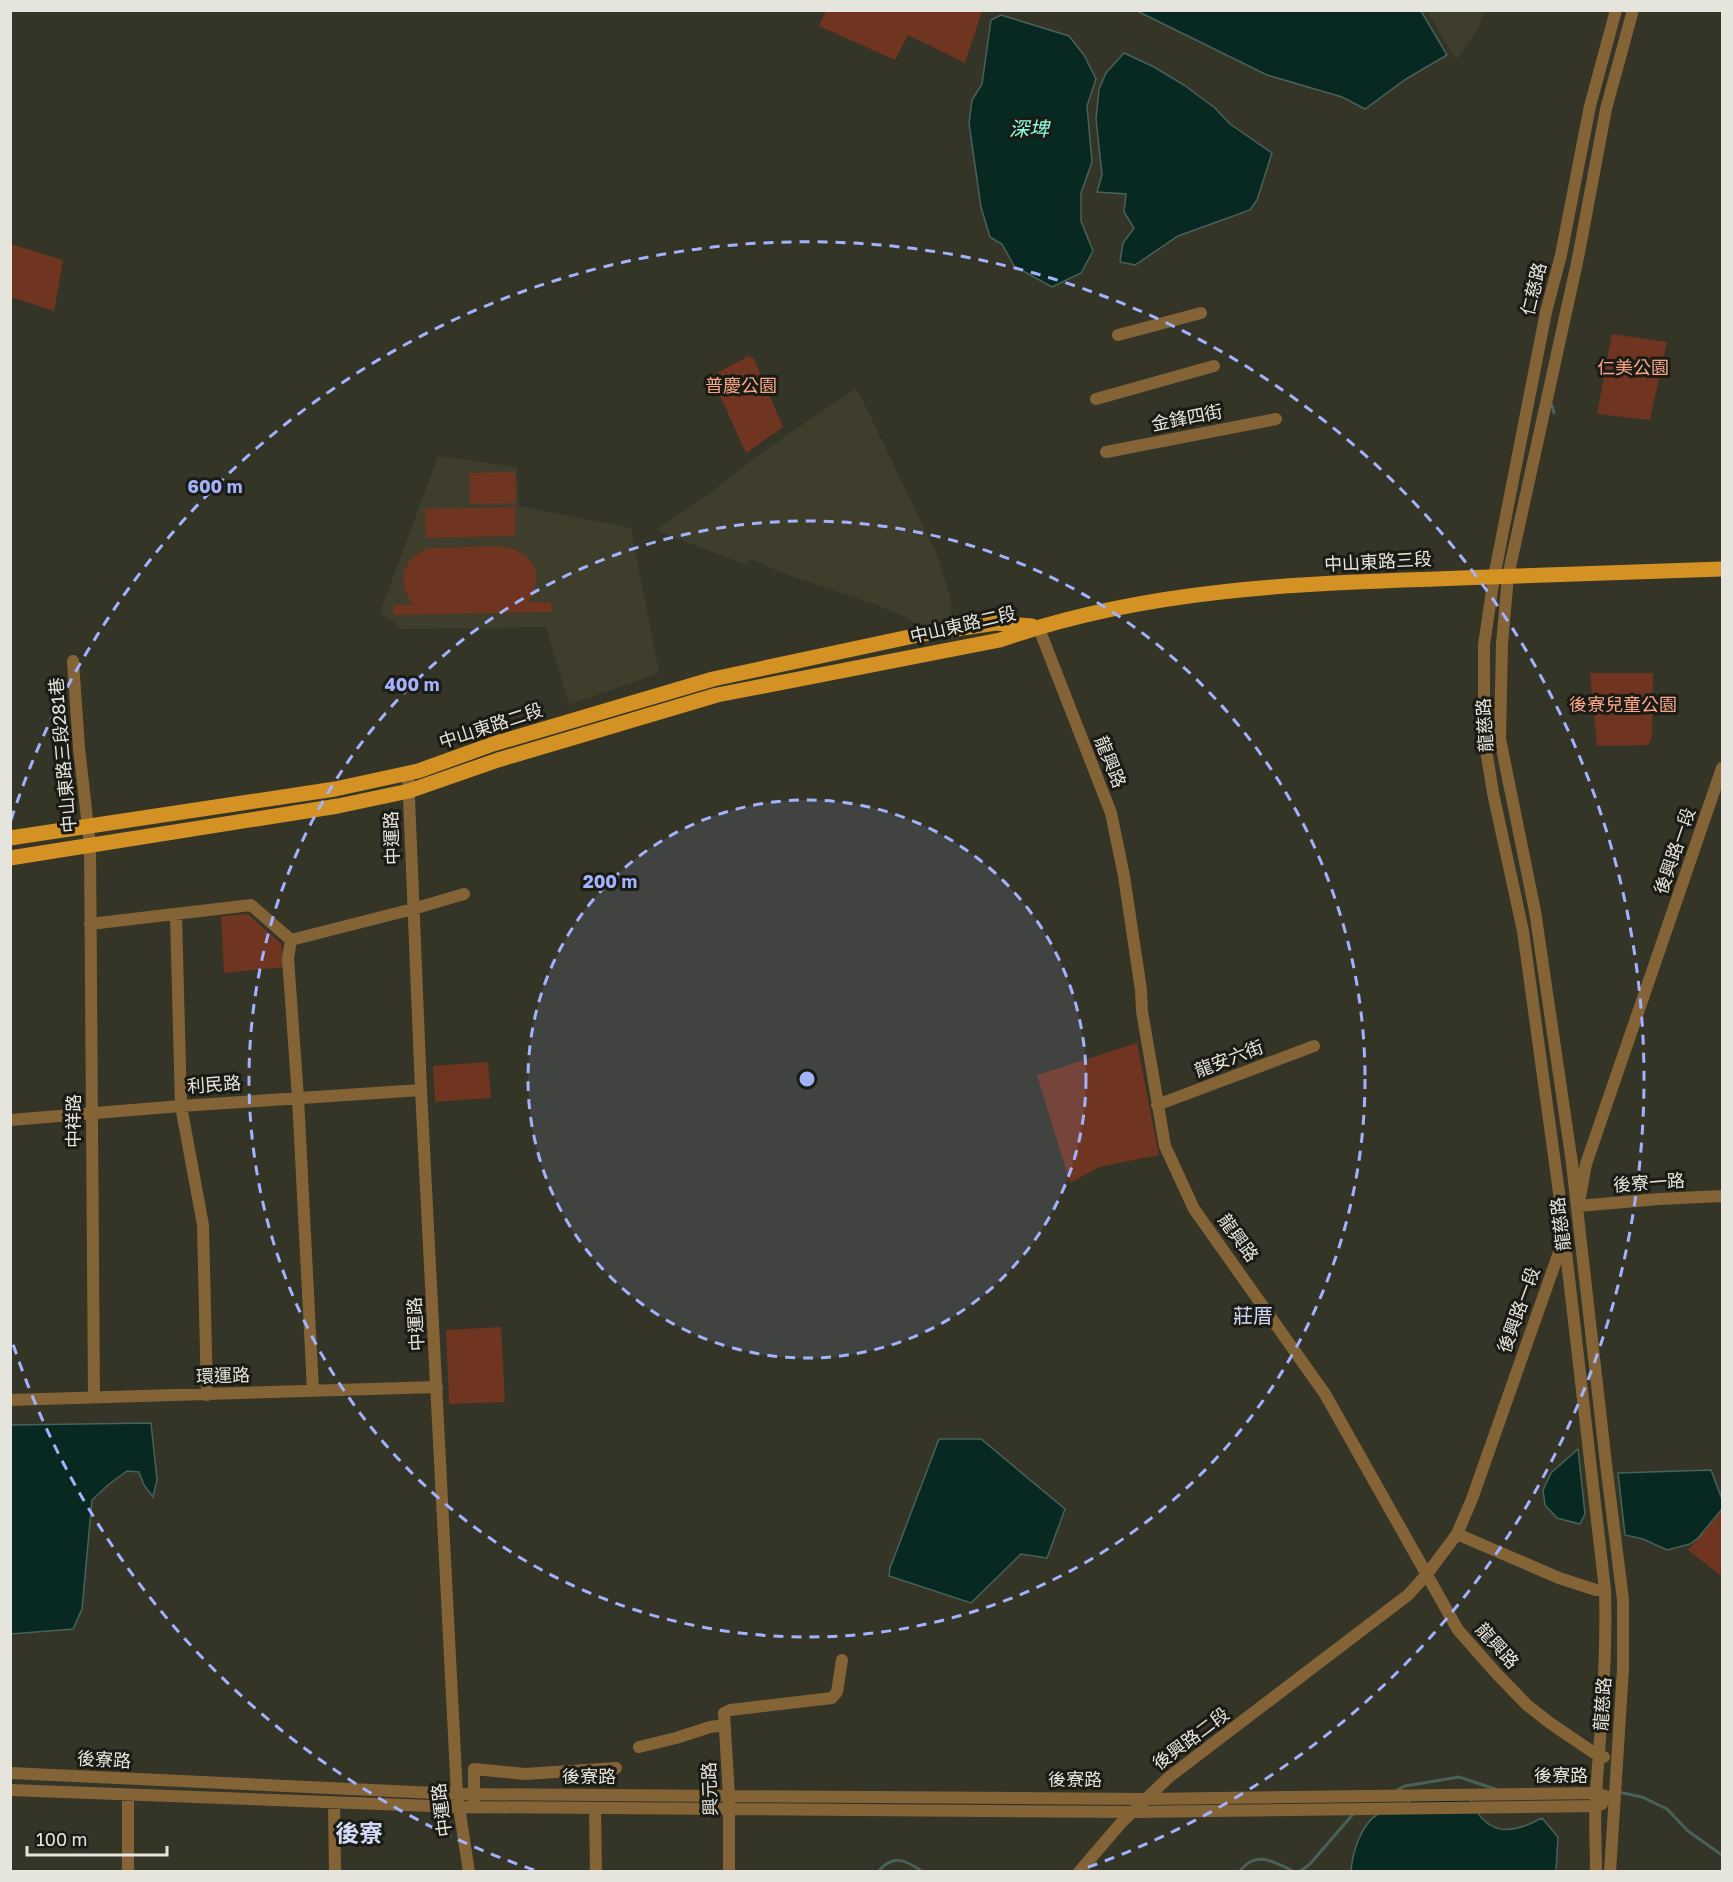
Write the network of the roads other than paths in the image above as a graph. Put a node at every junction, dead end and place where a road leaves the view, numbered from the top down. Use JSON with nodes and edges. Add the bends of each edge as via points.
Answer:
{"nodes":[{"id":1,"x":1616,"y":10,"type":"edge"},
{"id":2,"x":1633,"y":10,"type":"edge"},
{"id":3,"x":1202,"y":313,"type":"dead end"},
{"id":4,"x":1118,"y":335,"type":"dead end"},
{"id":5,"x":1214,"y":366,"type":"dead end"},
{"id":6,"x":1096,"y":399,"type":"dead end"},
{"id":7,"x":1526,"y":414,"type":"junction"},
{"id":8,"x":1542,"y":416,"type":"junction"},
{"id":9,"x":1276,"y":419,"type":"dead end"},
{"id":10,"x":1106,"y":452,"type":"dead end"},
{"id":11,"x":1722,"y":569,"type":"edge"},
{"id":12,"x":1501,"y":577,"type":"junction"},
{"id":13,"x":1038,"y":626,"type":"junction"},
{"id":14,"x":72,"y":661,"type":"dead end"},
{"id":15,"x":1722,"y":768,"type":"edge"},
{"id":16,"x":408,"y":773,"type":"junction"},
{"id":17,"x":409,"y":791,"type":"junction"},
{"id":18,"x":1511,"y":791,"type":"junction"},
{"id":19,"x":1493,"y":793,"type":"junction"},
{"id":20,"x":87,"y":826,"type":"junction"},
{"id":21,"x":10,"y":838,"type":"edge"},
{"id":22,"x":90,"y":845,"type":"junction"},
{"id":23,"x":10,"y":858,"type":"edge"},
{"id":24,"x":464,"y":894,"type":"dead end"},
{"id":25,"x":413,"y":909,"type":"junction"},
{"id":26,"x":176,"y":915,"type":"junction"},
{"id":27,"x":90,"y":924,"type":"junction"},
{"id":28,"x":291,"y":940,"type":"junction"},
{"id":29,"x":1314,"y":1046,"type":"dead end"},
{"id":30,"x":421,"y":1090,"type":"junction"},
{"id":31,"x":298,"y":1098,"type":"junction"},
{"id":32,"x":1157,"y":1105,"type":"junction"},
{"id":33,"x":181,"y":1106,"type":"junction"},
{"id":34,"x":92,"y":1113,"type":"junction"},
{"id":35,"x":10,"y":1120,"type":"edge"},
{"id":36,"x":1722,"y":1196,"type":"edge"},
{"id":37,"x":1578,"y":1206,"type":"junction"},
{"id":38,"x":1565,"y":1236,"type":"junction"},
{"id":39,"x":437,"y":1387,"type":"junction"},
{"id":40,"x":313,"y":1390,"type":"junction"},
{"id":41,"x":207,"y":1395,"type":"junction"},
{"id":42,"x":94,"y":1397,"type":"junction"},
{"id":43,"x":10,"y":1400,"type":"edge"},
{"id":44,"x":1457,"y":1534,"type":"junction"},
{"id":45,"x":1427,"y":1574,"type":"junction"},
{"id":46,"x":1605,"y":1590,"type":"junction"},
{"id":47,"x":1337,"y":1650,"type":"joint"},
{"id":48,"x":842,"y":1660,"type":"dead end"},
{"id":49,"x":725,"y":1725,"type":"junction"},
{"id":50,"x":639,"y":1747,"type":"dead end"},
{"id":51,"x":1600,"y":1757,"type":"junction"},
{"id":52,"x":1617,"y":1757,"type":"junction"},
{"id":53,"x":616,"y":1768,"type":"dead end"},
{"id":54,"x":10,"y":1773,"type":"edge"},
{"id":55,"x":10,"y":1790,"type":"edge"},
{"id":56,"x":457,"y":1794,"type":"junction"},
{"id":57,"x":474,"y":1794,"type":"junction"},
{"id":58,"x":128,"y":1795,"type":"junction"},
{"id":59,"x":729,"y":1796,"type":"junction"},
{"id":60,"x":1145,"y":1799,"type":"junction"},
{"id":61,"x":1614,"y":1799,"type":"junction"},
{"id":62,"x":1596,"y":1800,"type":"junction"},
{"id":63,"x":334,"y":1803,"type":"junction"},
{"id":64,"x":458,"y":1807,"type":"junction"},
{"id":65,"x":474,"y":1807,"type":"junction"},
{"id":66,"x":595,"y":1808,"type":"junction"},
{"id":67,"x":729,"y":1809,"type":"junction"},
{"id":68,"x":1132,"y":1812,"type":"junction"},
{"id":69,"x":128,"y":1872,"type":"edge"},
{"id":70,"x":335,"y":1872,"type":"edge"},
{"id":71,"x":469,"y":1872,"type":"edge"},
{"id":72,"x":596,"y":1872,"type":"edge"},
{"id":73,"x":729,"y":1872,"type":"edge"},
{"id":74,"x":1079,"y":1872,"type":"edge"},
{"id":75,"x":1596,"y":1872,"type":"edge"},
{"id":76,"x":1610,"y":1872,"type":"edge"}],
"edges":[{"from":1,"to":7,"type":"street","name":"仁慈路","via":[[1590,105]]},
{"from":2,"to":8,"type":"street","name":"仁慈路","via":[[1606,109]]},
{"from":3,"to":4,"type":"street"},
{"from":5,"to":6,"type":"street"},
{"from":7,"to":8,"type":"street"},
{"from":7,"to":12,"type":"street","name":"仁慈路"},
{"from":8,"to":12,"type":"street","name":"仁慈路"},
{"from":9,"to":10,"type":"street","name":"金鋒四街"},
{"from":11,"to":12,"type":"main road","name":"中山東路三段"},
{"from":12,"to":13,"type":"main road","name":"中山東路三段","via":[[1241,589],[1148,602]]},
{"from":12,"to":18,"type":"street","name":"龍慈路","via":[[1500,739]]},
{"from":12,"to":19,"type":"street","name":"龍慈路","via":[[1484,645],[1484,737]]},
{"from":13,"to":16,"type":"main road","name":"中山東路二段","via":[[996,623],[923,634],[713,679]]},
{"from":13,"to":17,"type":"main road","name":"中山東路二段","via":[[1000,640],[717,695],[498,760]]},
{"from":13,"to":32,"type":"street","name":"龍興路","via":[[1111,813]]},
{"from":14,"to":20,"type":"street","name":"中山東路三段281巷"},
{"from":15,"to":37,"type":"street","name":"後興路一段","via":[[1586,1164]]},
{"from":16,"to":17,"type":"street","name":"中運路"},
{"from":16,"to":20,"type":"main road","name":"中山東路二段","via":[[335,789]]},
{"from":17,"to":22,"type":"main road","name":"中山東路二段"},
{"from":17,"to":25,"type":"street","name":"中運路"},
{"from":18,"to":19,"type":"street"},
{"from":18,"to":37,"type":"street","name":"龍慈路","via":[[1535,911]]},
{"from":19,"to":38,"type":"street","name":"龍慈路","via":[[1523,931]]},
{"from":20,"to":21,"type":"main road","name":"中山東路二段"},
{"from":20,"to":22,"type":"street","name":"中山東路三段281巷"},
{"from":22,"to":23,"type":"main road","name":"中山東路二段"},
{"from":22,"to":27,"type":"street","name":"中祥路"},
{"from":24,"to":25,"type":"street"},
{"from":25,"to":28,"type":"street"},
{"from":25,"to":30,"type":"street","name":"中運路"},
{"from":26,"to":27,"type":"street"},
{"from":26,"to":28,"type":"street","via":[[251,905]]},
{"from":26,"to":33,"type":"street"},
{"from":27,"to":34,"type":"street","name":"中祥路"},
{"from":28,"to":31,"type":"street","via":[[288,958]]},
{"from":29,"to":32,"type":"street","name":"龍安六街"},
{"from":30,"to":31,"type":"street","name":"利民路"},
{"from":30,"to":39,"type":"street","name":"中運路"},
{"from":31,"to":33,"type":"street","name":"利民路"},
{"from":31,"to":40,"type":"street"},
{"from":32,"to":45,"type":"street","name":"龍興路","via":[[1165,1146],[1194,1209],[1325,1394]]},
{"from":33,"to":34,"type":"street","name":"利民路"},
{"from":33,"to":41,"type":"street","via":[[203,1225]]},
{"from":34,"to":35,"type":"street","name":"利民路"},
{"from":34,"to":42,"type":"street","name":"中祥路"},
{"from":36,"to":37,"type":"street","name":"後寮一路"},
{"from":37,"to":38,"type":"street","name":"後興路一段"},
{"from":37,"to":52,"type":"street","name":"龍慈路","via":[[1623,1600]]},
{"from":38,"to":44,"type":"street","name":"後興路一段"},
{"from":38,"to":46,"type":"street","name":"龍慈路"},
{"from":39,"to":40,"type":"street","name":"環運路"},
{"from":39,"to":56,"type":"street","name":"中運路"},
{"from":40,"to":41,"type":"street","name":"環運路"},
{"from":41,"to":42,"type":"street","name":"環運路"},
{"from":42,"to":43,"type":"street","name":"環運路"},
{"from":44,"to":45,"type":"street","name":"後興路一段"},
{"from":44,"to":46,"type":"street","via":[[1559,1578]]},
{"from":45,"to":47,"type":"street","name":"後興路一段","via":[[1408,1595]]},
{"from":45,"to":51,"type":"street","name":"龍興路","via":[[1458,1630],[1496,1673],[1535,1711]]},
{"from":46,"to":51,"type":"street","name":"龍慈路"},
{"from":47,"to":60,"type":"street","name":"後興路二段"},
{"from":48,"to":49,"type":"street","name":"興元路","via":[[837,1692],[832,1698],[730,1710],[724,1713]]},
{"from":49,"to":50,"type":"street"},
{"from":49,"to":59,"type":"street","name":"興元路"},
{"from":51,"to":52,"type":"street"},
{"from":51,"to":62,"type":"street","name":"龍慈路"},
{"from":52,"to":61,"type":"street","name":"龍慈路"},
{"from":53,"to":57,"type":"street","via":[[525,1774],[474,1769]]},
{"from":54,"to":56,"type":"street","name":"後寮路"},
{"from":55,"to":58,"type":"street","name":"後寮路"},
{"from":56,"to":57,"type":"street","name":"後寮路"},
{"from":56,"to":64,"type":"street","name":"中運路"},
{"from":57,"to":59,"type":"street","name":"後寮路"},
{"from":57,"to":65,"type":"street"},
{"from":58,"to":63,"type":"street","name":"後寮路"},
{"from":58,"to":69,"type":"street"},
{"from":59,"to":60,"type":"street","name":"後寮路"},
{"from":59,"to":67,"type":"street","name":"興元路"},
{"from":60,"to":62,"type":"street","name":"後寮路"},
{"from":60,"to":68,"type":"street","name":"後興路二段"},
{"from":61,"to":62,"type":"street","name":"後寮路"},
{"from":61,"to":76,"type":"street","name":"龍慈路"},
{"from":62,"to":68,"type":"street","name":"後寮路"},
{"from":62,"to":75,"type":"street","name":"龍慈路"},
{"from":63,"to":64,"type":"street","name":"後寮路"},
{"from":63,"to":70,"type":"street"},
{"from":64,"to":65,"type":"street","name":"後寮路"},
{"from":64,"to":71,"type":"street","name":"中運路"},
{"from":65,"to":66,"type":"street","name":"後寮路"},
{"from":66,"to":67,"type":"street","name":"後寮路"},
{"from":66,"to":72,"type":"street"},
{"from":67,"to":68,"type":"street","name":"後寮路"},
{"from":67,"to":73,"type":"street","name":"興元路"},
{"from":68,"to":74,"type":"street","name":"後興路二段"}]}
